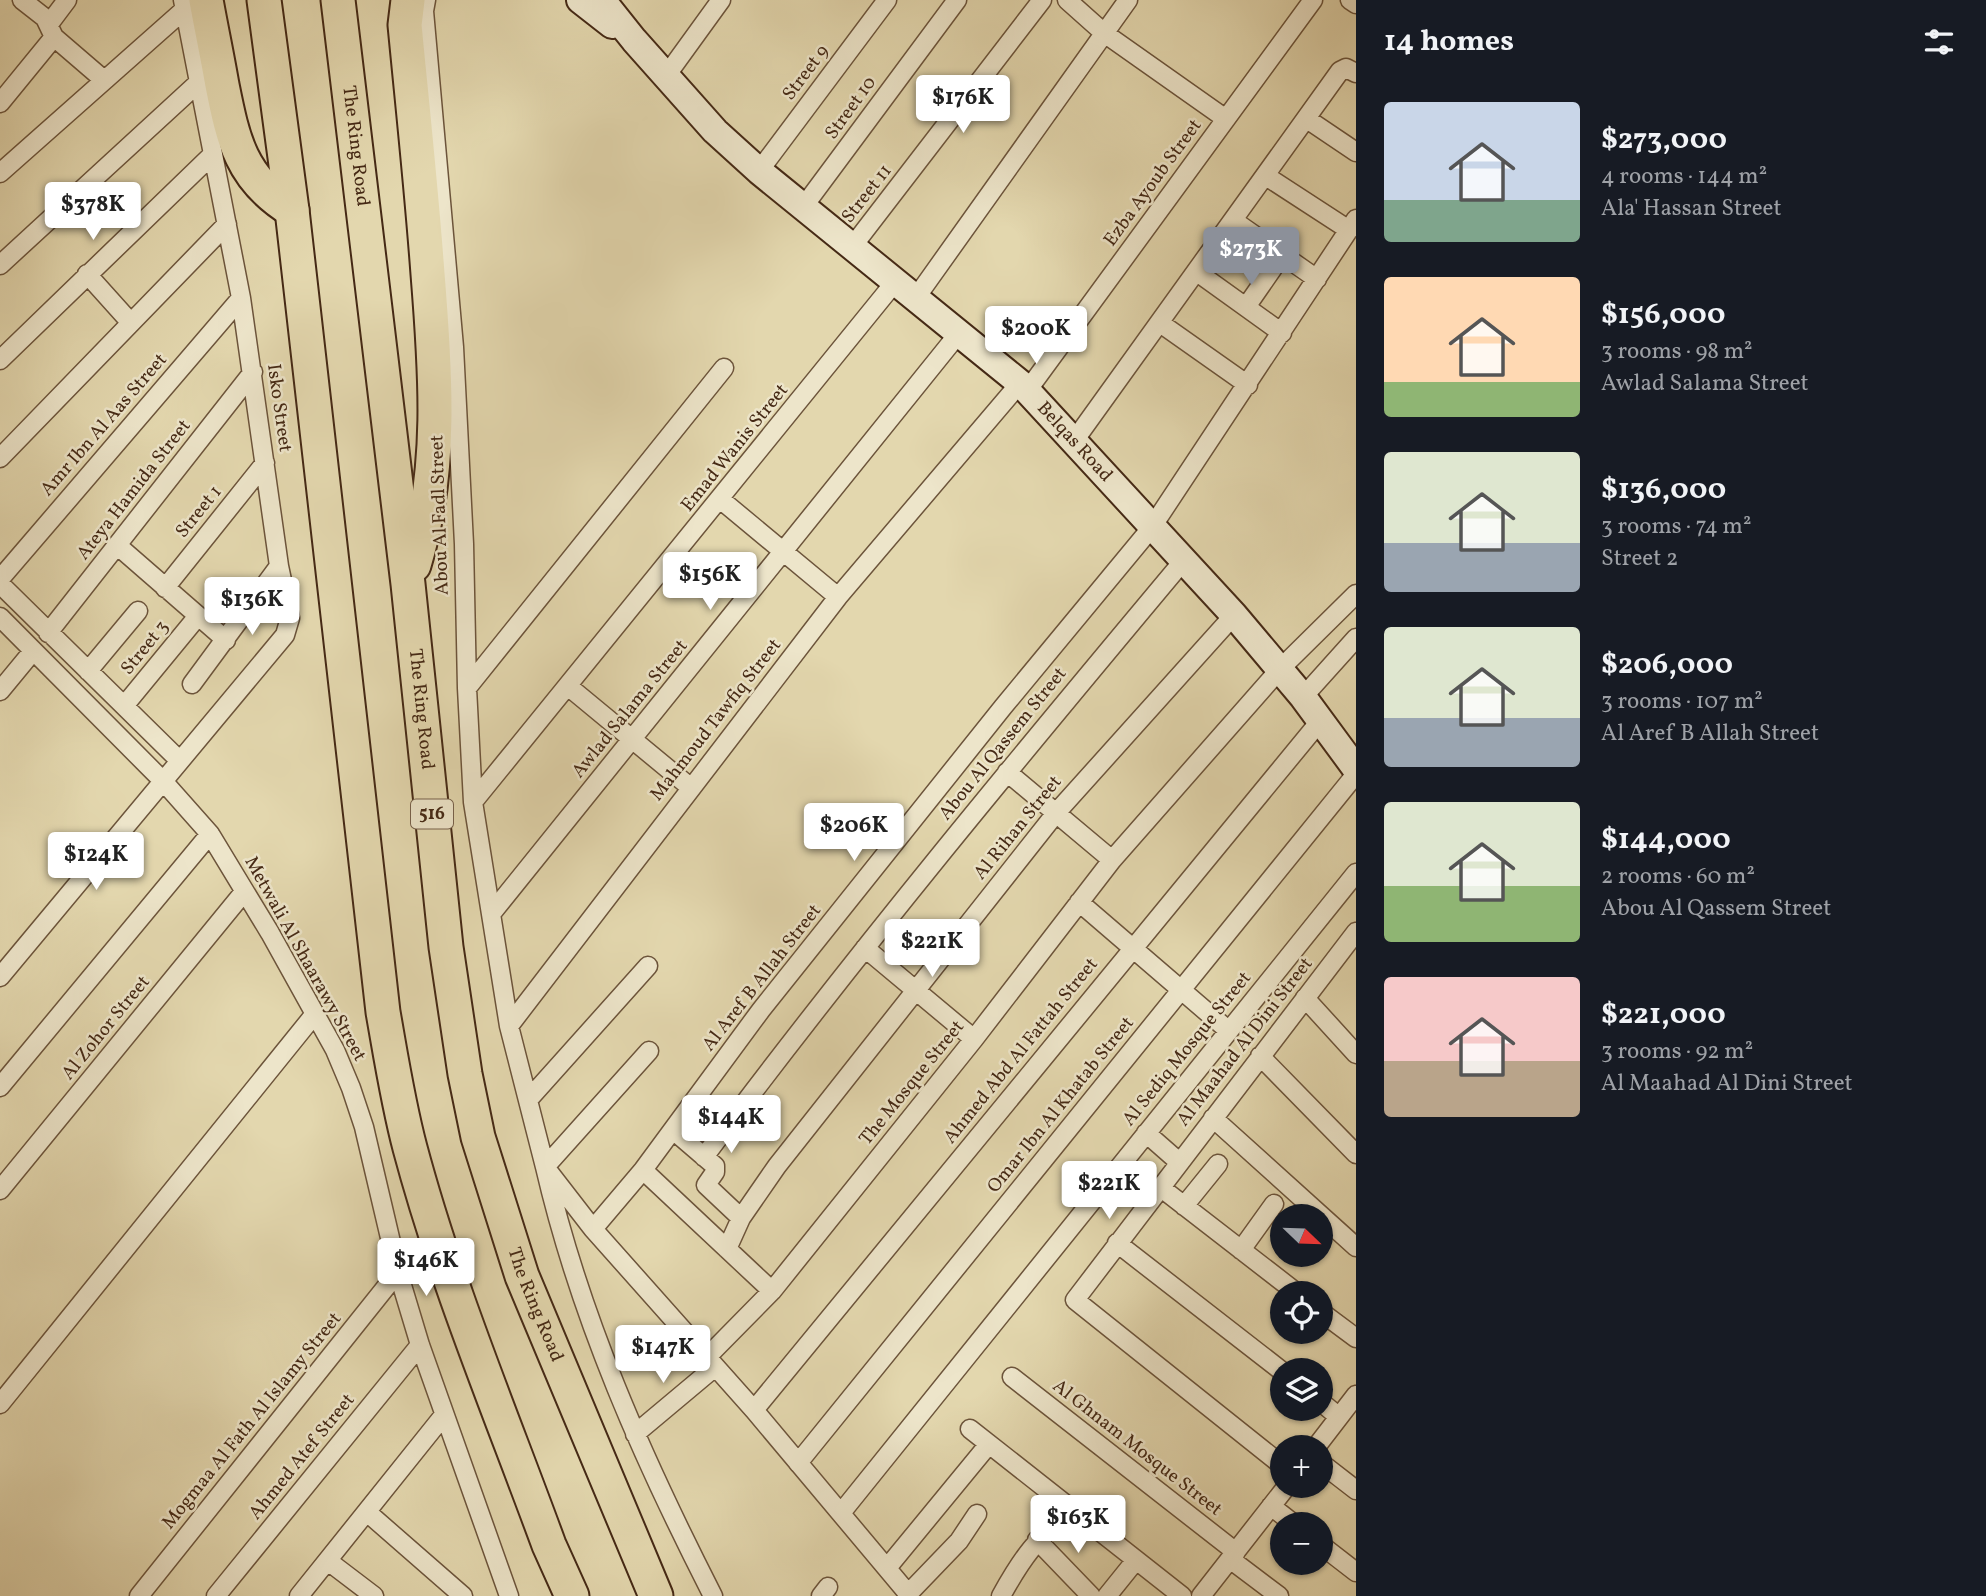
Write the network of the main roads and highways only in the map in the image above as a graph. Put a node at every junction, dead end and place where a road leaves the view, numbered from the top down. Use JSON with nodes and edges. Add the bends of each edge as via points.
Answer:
{"nodes":[{"id":1,"x":264,"y":0,"type":"edge"},
{"id":2,"x":338,"y":0,"type":"edge"},
{"id":3,"x":408,"y":0,"type":"edge"},
{"id":4,"x":580,"y":0,"type":"edge"},
{"id":5,"x":191,"y":3,"type":"edge"},
{"id":6,"x":612,"y":9,"type":"edge"},
{"id":7,"x":292,"y":211,"type":"junction"},
{"id":8,"x":408,"y":584,"type":"junction"},
{"id":9,"x":1356,"y":771,"type":"edge"},
{"id":10,"x":572,"y":1596,"type":"edge"},
{"id":11,"x":656,"y":1596,"type":"edge"}],
"edges":[{"from":1,"to":7,"type":"highway"},
{"from":2,"to":8,"type":"highway","name":"The Ring Road","number":"516"},
{"from":3,"to":8,"type":"highway","via":[[405,25],[437,409],[429,498]]},
{"from":4,"to":6,"type":"main road","name":"Belqas Road"},
{"from":5,"to":7,"type":"highway","via":[[238,151],[261,186]]},
{"from":6,"to":9,"type":"main road","name":"Belqas Road","via":[[715,131],[1023,387],[1234,615],[1321,720]]},
{"from":7,"to":10,"type":"highway","via":[[394,1079],[428,1212],[549,1545]]},
{"from":8,"to":11,"type":"highway","name":"The Ring Road","number":"516","via":[[446,947],[478,1137],[522,1276]]}]}
